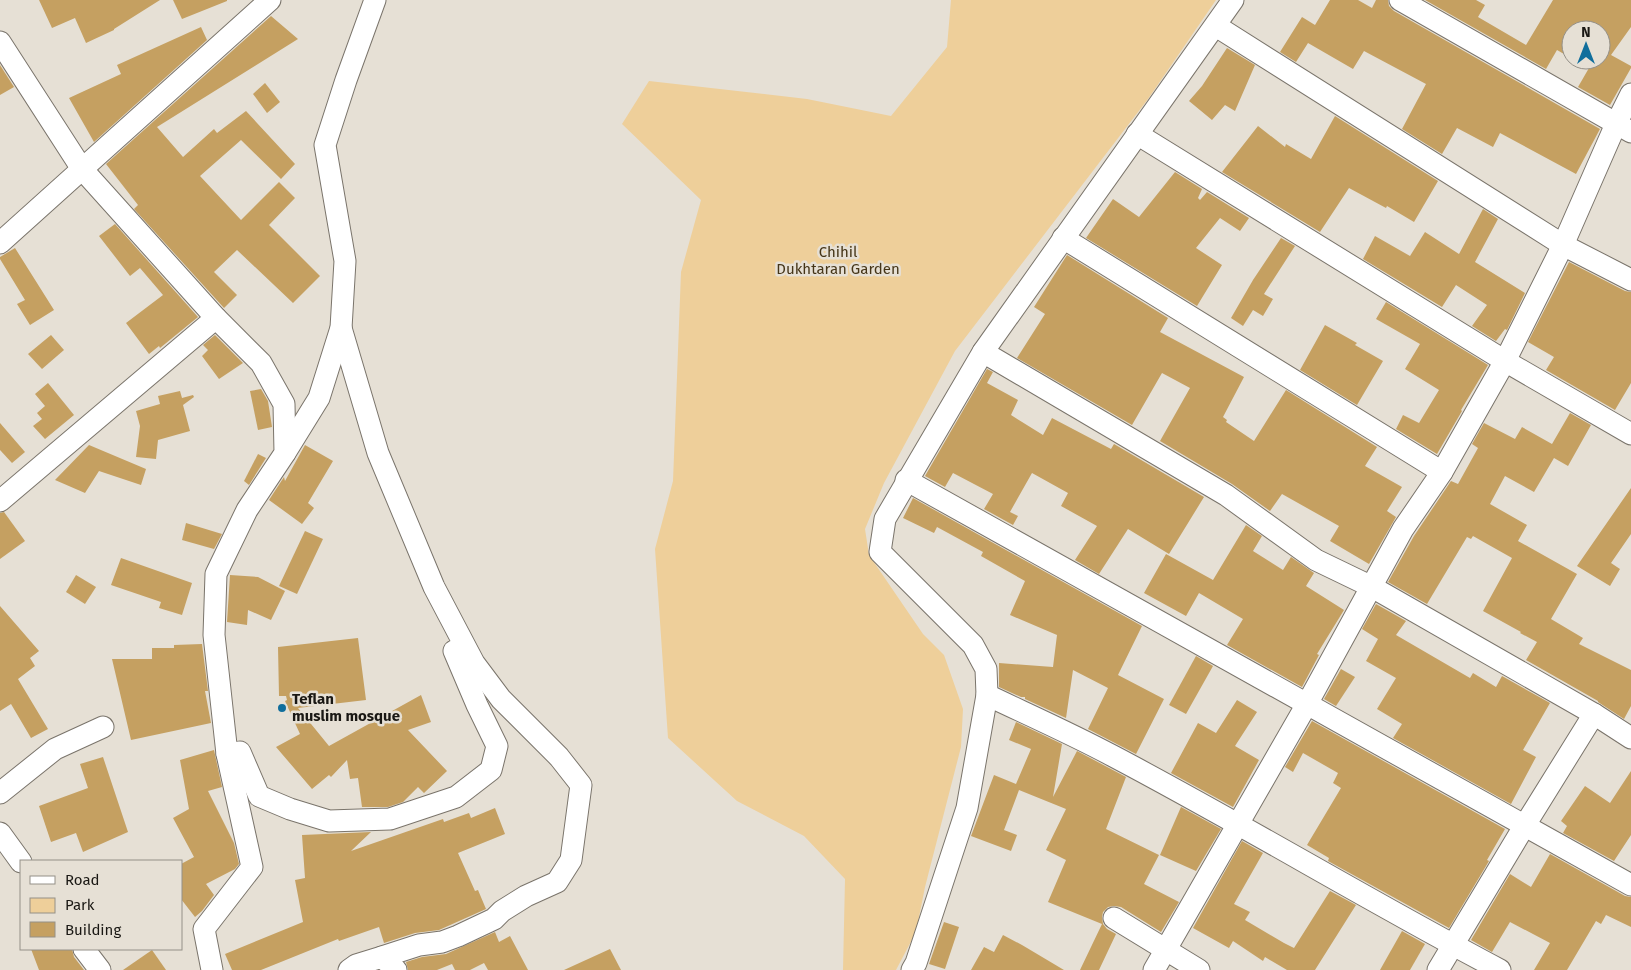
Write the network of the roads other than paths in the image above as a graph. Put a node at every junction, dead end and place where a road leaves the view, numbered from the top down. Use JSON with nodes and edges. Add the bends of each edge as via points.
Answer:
{"nodes":[{"id":1,"x":270,"y":0,"type":"edge"},
{"id":2,"x":375,"y":0,"type":"edge"},
{"id":3,"x":1233,"y":0,"type":"edge"},
{"id":4,"x":1400,"y":0,"type":"edge"},
{"id":5,"x":1216,"y":26,"type":"junction"},
{"id":6,"x":0,"y":42,"type":"edge"},
{"id":7,"x":1631,"y":94,"type":"edge"},
{"id":8,"x":1623,"y":128,"type":"edge"},
{"id":9,"x":1137,"y":134,"type":"junction"},
{"id":10,"x":82,"y":169,"type":"junction"},
{"id":11,"x":1063,"y":238,"type":"junction"},
{"id":12,"x":0,"y":243,"type":"edge"},
{"id":13,"x":1563,"y":245,"type":"junction"},
{"id":14,"x":1631,"y":280,"type":"edge"},
{"id":15,"x":216,"y":318,"type":"junction"},
{"id":16,"x":341,"y":328,"type":"junction"},
{"id":17,"x":982,"y":352,"type":"junction"},
{"id":18,"x":1505,"y":361,"type":"junction"},
{"id":19,"x":1631,"y":434,"type":"edge"},
{"id":20,"x":285,"y":453,"type":"junction"},
{"id":21,"x":1442,"y":472,"type":"junction"},
{"id":22,"x":906,"y":480,"type":"junction"},
{"id":23,"x":0,"y":501,"type":"edge"},
{"id":24,"x":434,"y":587,"type":"junction"},
{"id":25,"x":1372,"y":587,"type":"junction"},
{"id":26,"x":987,"y":695,"type":"junction"},
{"id":27,"x":1307,"y":704,"type":"junction"},
{"id":28,"x":1594,"y":714,"type":"junction"},
{"id":29,"x":103,"y":728,"type":"dead end"},
{"id":30,"x":1631,"y":738,"type":"edge"},
{"id":31,"x":227,"y":754,"type":"junction"},
{"id":32,"x":0,"y":793,"type":"edge"},
{"id":33,"x":1238,"y":824,"type":"junction"},
{"id":34,"x":1525,"y":825,"type":"junction"},
{"id":35,"x":0,"y":833,"type":"edge"},
{"id":36,"x":20,"y":861,"type":"edge"},
{"id":37,"x":1631,"y":885,"type":"edge"},
{"id":38,"x":1114,"y":918,"type":"dead end"},
{"id":39,"x":1453,"y":945,"type":"junction"},
{"id":40,"x":85,"y":950,"type":"edge"},
{"id":41,"x":1165,"y":950,"type":"junction"},
{"id":42,"x":389,"y":964,"type":"edge"},
{"id":43,"x":918,"y":968,"type":"edge"},
{"id":44,"x":98,"y":970,"type":"edge"},
{"id":45,"x":212,"y":970,"type":"edge"},
{"id":46,"x":349,"y":970,"type":"edge"},
{"id":47,"x":1154,"y":970,"type":"edge"},
{"id":48,"x":1199,"y":970,"type":"edge"},
{"id":49,"x":1438,"y":970,"type":"edge"},
{"id":50,"x":1500,"y":970,"type":"edge"}],
"edges":[{"from":1,"to":10,"type":"street"},
{"from":2,"to":16,"type":"street","via":[[325,145],[345,261]]},
{"from":3,"to":5,"type":"street"},
{"from":4,"to":8,"type":"street"},
{"from":5,"to":9,"type":"street"},
{"from":5,"to":13,"type":"street"},
{"from":6,"to":10,"type":"street"},
{"from":7,"to":8,"type":"street"},
{"from":8,"to":13,"type":"street"},
{"from":9,"to":11,"type":"street"},
{"from":9,"to":18,"type":"street"},
{"from":10,"to":12,"type":"street"},
{"from":10,"to":15,"type":"street"},
{"from":11,"to":17,"type":"street"},
{"from":11,"to":21,"type":"street"},
{"from":13,"to":14,"type":"street"},
{"from":13,"to":18,"type":"street"},
{"from":15,"to":20,"type":"street","via":[[261,363],[284,404]]},
{"from":15,"to":23,"type":"street"},
{"from":16,"to":20,"type":"street","via":[[319,398]]},
{"from":16,"to":24,"type":"street","via":[[378,453]]},
{"from":17,"to":22,"type":"street"},
{"from":17,"to":25,"type":"street","via":[[1226,495],[1316,560]]},
{"from":18,"to":19,"type":"street"},
{"from":18,"to":21,"type":"street"},
{"from":20,"to":31,"type":"street","via":[[247,510],[216,574],[214,635]]},
{"from":21,"to":25,"type":"street","via":[[1404,529]]},
{"from":22,"to":26,"type":"street","via":[[885,519],[880,552],[973,645],[986,669]]},
{"from":22,"to":27,"type":"street"},
{"from":24,"to":31,"type":"street","via":[[448,637],[497,746],[491,770],[456,797],[390,819],[329,822],[259,796],[240,752]]},
{"from":24,"to":42,"type":"street","via":[[474,663],[501,699],[582,785],[571,860],[557,882],[526,896],[494,919],[442,942],[419,945]]},
{"from":25,"to":27,"type":"street"},
{"from":25,"to":28,"type":"street"},
{"from":26,"to":33,"type":"street","via":[[1111,755]]},
{"from":26,"to":43,"type":"street","via":[[967,808]]},
{"from":27,"to":33,"type":"street"},
{"from":27,"to":34,"type":"street"},
{"from":28,"to":30,"type":"street"},
{"from":28,"to":34,"type":"street"},
{"from":29,"to":32,"type":"street","via":[[55,749]]},
{"from":31,"to":45,"type":"street","via":[[252,867],[204,929]]},
{"from":33,"to":39,"type":"street"},
{"from":33,"to":41,"type":"street"},
{"from":34,"to":37,"type":"street"},
{"from":34,"to":39,"type":"street"},
{"from":35,"to":36,"type":"street"},
{"from":38,"to":41,"type":"street"},
{"from":39,"to":49,"type":"street"},
{"from":39,"to":50,"type":"street"},
{"from":40,"to":44,"type":"street"},
{"from":41,"to":47,"type":"street"},
{"from":41,"to":48,"type":"street"},
{"from":42,"to":46,"type":"street","via":[[356,965]]}]}
